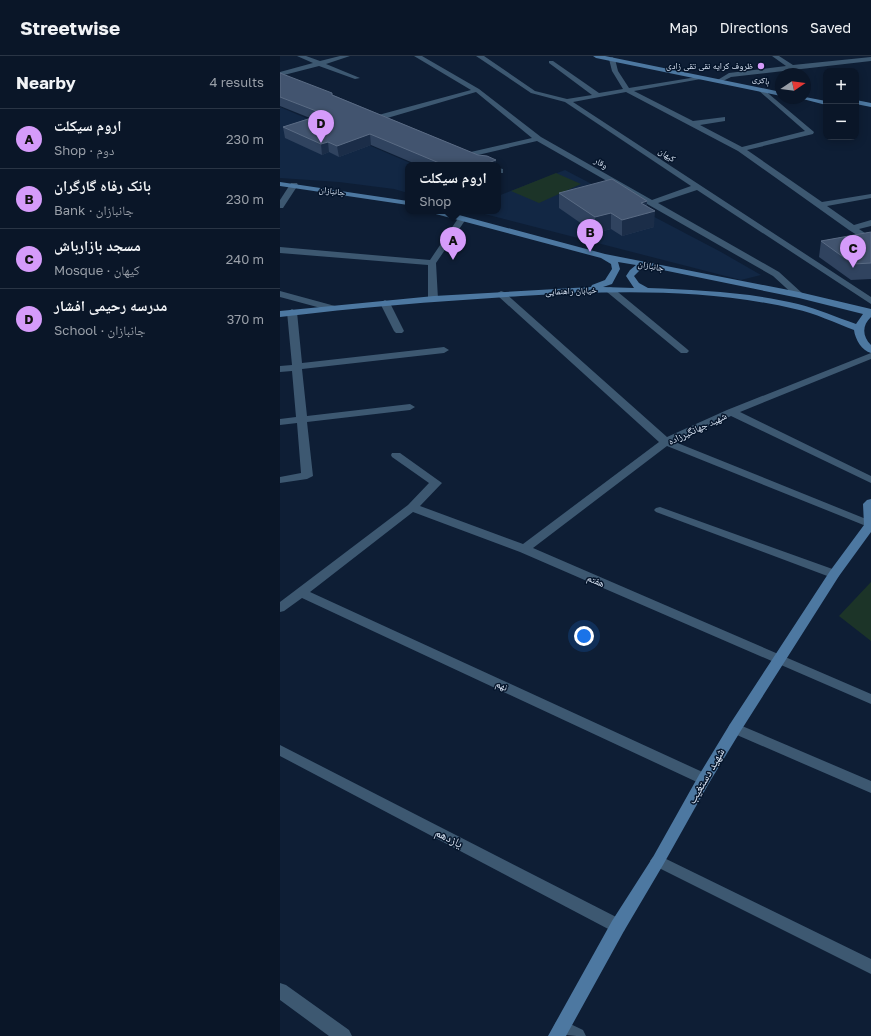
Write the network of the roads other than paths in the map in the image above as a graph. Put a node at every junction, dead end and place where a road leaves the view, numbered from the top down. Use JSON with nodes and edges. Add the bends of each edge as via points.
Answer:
{"nodes":[{"id":1,"x":300,"y":56,"type":"edge"},
{"id":2,"x":347,"y":56,"type":"edge"},
{"id":3,"x":417,"y":56,"type":"edge"},
{"id":4,"x":479,"y":56,"type":"edge"},
{"id":5,"x":596,"y":56,"type":"edge"},
{"id":6,"x":633,"y":56,"type":"edge"},
{"id":7,"x":775,"y":56,"type":"edge"},
{"id":8,"x":859,"y":58,"type":"edge"},
{"id":9,"x":612,"y":59,"type":"junction"},
{"id":10,"x":648,"y":59,"type":"dead end"},
{"id":11,"x":871,"y":59,"type":"edge"},
{"id":12,"x":550,"y":62,"type":"dead end"},
{"id":13,"x":320,"y":64,"type":"junction"},
{"id":14,"x":792,"y":67,"type":"junction"},
{"id":15,"x":714,"y":72,"type":"dead end"},
{"id":16,"x":280,"y":74,"type":"edge"},
{"id":17,"x":729,"y":75,"type":"junction"},
{"id":18,"x":358,"y":78,"type":"dead end"},
{"id":19,"x":701,"y":78,"type":"junction"},
{"id":20,"x":751,"y":80,"type":"dead end"},
{"id":21,"x":719,"y":81,"type":"junction"},
{"id":22,"x":477,"y":90,"type":"junction"},
{"id":23,"x":627,"y":90,"type":"junction"},
{"id":24,"x":761,"y":90,"type":"junction"},
{"id":25,"x":811,"y":92,"type":"edge"},
{"id":26,"x":775,"y":93,"type":"edge"},
{"id":27,"x":823,"y":95,"type":"edge"},
{"id":28,"x":598,"y":96,"type":"junction"},
{"id":29,"x":811,"y":100,"type":"edge"},
{"id":30,"x":567,"y":101,"type":"junction"},
{"id":31,"x":823,"y":102,"type":"edge"},
{"id":32,"x":859,"y":103,"type":"edge"},
{"id":33,"x":871,"y":105,"type":"edge"},
{"id":34,"x":859,"y":110,"type":"edge"},
{"id":35,"x":871,"y":112,"type":"edge"},
{"id":36,"x":722,"y":119,"type":"dead end"},
{"id":37,"x":691,"y":124,"type":"junction"},
{"id":38,"x":388,"y":125,"type":"edge"},
{"id":39,"x":538,"y":139,"type":"junction"},
{"id":40,"x":741,"y":149,"type":"junction"},
{"id":41,"x":479,"y":162,"type":"edge"},
{"id":42,"x":280,"y":184,"type":"edge"},
{"id":43,"x":294,"y":185,"type":"junction"},
{"id":44,"x":697,"y":187,"type":"junction"},
{"id":45,"x":871,"y":196,"type":"edge"},
{"id":46,"x":405,"y":203,"type":"edge"},
{"id":47,"x":651,"y":203,"type":"junction"},
{"id":48,"x":280,"y":206,"type":"edge"},
{"id":49,"x":820,"y":206,"type":"junction"},
{"id":50,"x":445,"y":214,"type":"edge"},
{"id":51,"x":462,"y":219,"type":"junction"},
{"id":52,"x":871,"y":223,"type":"edge"},
{"id":53,"x":852,"y":228,"type":"junction"},
{"id":54,"x":871,"y":241,"type":"edge"},
{"id":55,"x":280,"y":250,"type":"edge"},
{"id":56,"x":604,"y":256,"type":"junction"},
{"id":57,"x":432,"y":263,"type":"junction"},
{"id":58,"x":648,"y":265,"type":"junction"},
{"id":59,"x":588,"y":290,"type":"junction"},
{"id":60,"x":610,"y":290,"type":"junction"},
{"id":61,"x":646,"y":291,"type":"junction"},
{"id":62,"x":280,"y":294,"type":"edge"},
{"id":63,"x":501,"y":294,"type":"junction"},
{"id":64,"x":799,"y":295,"type":"junction"},
{"id":65,"x":433,"y":299,"type":"junction"},
{"id":66,"x":871,"y":301,"type":"edge"},
{"id":67,"x":385,"y":303,"type":"junction"},
{"id":68,"x":332,"y":308,"type":"junction"},
{"id":69,"x":292,"y":312,"type":"junction"},
{"id":70,"x":870,"y":313,"type":"edge"},
{"id":71,"x":280,"y":314,"type":"edge"},
{"id":72,"x":858,"y":328,"type":"junction"},
{"id":73,"x":399,"y":332,"type":"dead end"},
{"id":74,"x":444,"y":350,"type":"dead end"},
{"id":75,"x":871,"y":350,"type":"edge"},
{"id":76,"x":684,"y":351,"type":"dead end"},
{"id":77,"x":871,"y":356,"type":"edge"},
{"id":78,"x":298,"y":367,"type":"junction"},
{"id":79,"x":280,"y":370,"type":"edge"},
{"id":80,"x":410,"y":407,"type":"dead end"},
{"id":81,"x":731,"y":412,"type":"junction"},
{"id":82,"x":302,"y":419,"type":"junction"},
{"id":83,"x":280,"y":422,"type":"edge"},
{"id":84,"x":666,"y":442,"type":"junction"},
{"id":85,"x":396,"y":455,"type":"dead end"},
{"id":86,"x":280,"y":480,"type":"edge"},
{"id":87,"x":871,"y":480,"type":"edge"},
{"id":88,"x":871,"y":502,"type":"edge"},
{"id":89,"x":412,"y":507,"type":"junction"},
{"id":90,"x":660,"y":510,"type":"dead end"},
{"id":91,"x":870,"y":525,"type":"edge"},
{"id":92,"x":524,"y":550,"type":"junction"},
{"id":93,"x":834,"y":574,"type":"junction"},
{"id":94,"x":300,"y":592,"type":"junction"},
{"id":95,"x":280,"y":608,"type":"edge"},
{"id":96,"x":779,"y":659,"type":"junction"},
{"id":97,"x":871,"y":699,"type":"edge"},
{"id":98,"x":735,"y":728,"type":"junction"},
{"id":99,"x":280,"y":750,"type":"edge"},
{"id":100,"x":704,"y":778,"type":"junction"},
{"id":101,"x":871,"y":787,"type":"edge"},
{"id":102,"x":658,"y":861,"type":"junction"},
{"id":103,"x":618,"y":926,"type":"junction"},
{"id":104,"x":871,"y":968,"type":"edge"},
{"id":105,"x":280,"y":990,"type":"edge"},
{"id":106,"x":565,"y":1033,"type":"edge"},
{"id":107,"x":343,"y":1036,"type":"edge"}],
"edges":[{"from":1,"to":13,"type":"street"},
{"from":2,"to":13,"type":"street"},
{"from":3,"to":22,"type":"street","name":"وقار"},
{"from":4,"to":30,"type":"street","via":[[533,92]]},
{"from":5,"to":9,"type":"main road","name":"باکری"},
{"from":6,"to":10,"type":"main road"},
{"from":7,"to":14,"type":"street"},
{"from":8,"to":11,"type":"street"},
{"from":8,"to":14,"type":"street"},
{"from":9,"to":19,"type":"main road","name":"باکری"},
{"from":9,"to":23,"type":"street","via":[[615,71]]},
{"from":12,"to":28,"type":"street"},
{"from":13,"to":16,"type":"street"},
{"from":13,"to":18,"type":"street"},
{"from":14,"to":17,"type":"street"},
{"from":15,"to":17,"type":"main road","name":"باکری"},
{"from":17,"to":20,"type":"main road","name":"باکری"},
{"from":17,"to":21,"type":"street"},
{"from":19,"to":21,"type":"main road","name":"باکری"},
{"from":19,"to":23,"type":"street","via":[[665,87]]},
{"from":21,"to":24,"type":"main road","name":"باکری"},
{"from":22,"to":38,"type":"street","via":[[370,118]]},
{"from":22,"to":39,"type":"street","name":"وقار"},
{"from":23,"to":28,"type":"street"},
{"from":23,"to":37,"type":"street"},
{"from":24,"to":26,"type":"main road","name":"باکری"},
{"from":24,"to":40,"type":"street","via":[[810,132]]},
{"from":25,"to":27,"type":"main road"},
{"from":28,"to":30,"type":"street"},
{"from":29,"to":31,"type":"main road"},
{"from":30,"to":44,"type":"street","name":"کیهان"},
{"from":32,"to":33,"type":"main road"},
{"from":34,"to":35,"type":"main road"},
{"from":36,"to":37,"type":"street"},
{"from":37,"to":40,"type":"street"},
{"from":39,"to":41,"type":"street","via":[[462,155]]},
{"from":39,"to":47,"type":"street","name":"وقار"},
{"from":40,"to":49,"type":"street"},
{"from":42,"to":43,"type":"main road","name":"جانبازان"},
{"from":43,"to":46,"type":"main road","name":"جانبازان"},
{"from":43,"to":48,"type":"street"},
{"from":44,"to":47,"type":"street"},
{"from":44,"to":66,"type":"street","name":"کیهان"},
{"from":45,"to":49,"type":"street"},
{"from":47,"to":64,"type":"street","name":"وقار","via":[[776,274]]},
{"from":49,"to":53,"type":"street"},
{"from":50,"to":51,"type":"main road","name":"جانبازان"},
{"from":51,"to":56,"type":"main road","name":"جانبازان"},
{"from":51,"to":57,"type":"street"},
{"from":52,"to":53,"type":"street"},
{"from":53,"to":54,"type":"street"},
{"from":55,"to":57,"type":"street"},
{"from":56,"to":58,"type":"main road","name":"جانبازان"},
{"from":56,"to":59,"type":"main road","via":[[615,263],[616,269],[609,282]]},
{"from":57,"to":65,"type":"street"},
{"from":58,"to":61,"type":"main road","via":[[639,266],[630,276],[636,285]]},
{"from":58,"to":64,"type":"main road","name":"جانبازان"},
{"from":59,"to":60,"type":"main road","name":"خیابان راهنمایی"},
{"from":59,"to":63,"type":"main road","name":"خیابان راهنمایی"},
{"from":60,"to":61,"type":"main road","name":"خیابان راهنمایی"},
{"from":60,"to":76,"type":"street"},
{"from":61,"to":72,"type":"main road","name":"خیابان راهنمایی","via":[[712,293],[796,306]]},
{"from":62,"to":68,"type":"street"},
{"from":63,"to":65,"type":"main road","name":"خیابان راهنمایی"},
{"from":63,"to":84,"type":"street"},
{"from":64,"to":70,"type":"main road","name":"جانبازان"},
{"from":65,"to":67,"type":"main road","name":"خیابان راهنمایی"},
{"from":67,"to":68,"type":"main road","name":"خیابان راهنمایی"},
{"from":67,"to":73,"type":"street"},
{"from":68,"to":69,"type":"main road","name":"خیابان راهنمایی"},
{"from":69,"to":71,"type":"main road","name":"خیابان راهنمایی"},
{"from":69,"to":78,"type":"street"},
{"from":70,"to":72,"type":"main road"},
{"from":72,"to":75,"type":"main road","via":[[859,336]]},
{"from":74,"to":78,"type":"street"},
{"from":77,"to":81,"type":"street","name":"شهید جهانگیرزاده"},
{"from":78,"to":79,"type":"street"},
{"from":78,"to":82,"type":"street"},
{"from":80,"to":82,"type":"street"},
{"from":81,"to":84,"type":"street","name":"شهید جهانگیرزاده"},
{"from":81,"to":87,"type":"street"},
{"from":82,"to":83,"type":"street"},
{"from":82,"to":86,"type":"street","via":[[307,476]]},
{"from":84,"to":91,"type":"street"},
{"from":84,"to":92,"type":"street","name":"شهید جهانگیرزاده"},
{"from":85,"to":89,"type":"street","via":[[436,483]]},
{"from":88,"to":91,"type":"main road"},
{"from":89,"to":92,"type":"street","name":"هفتم"},
{"from":89,"to":94,"type":"street"},
{"from":90,"to":93,"type":"street"},
{"from":91,"to":93,"type":"main road","name":"شهید دستغیب"},
{"from":92,"to":96,"type":"street","name":"هفتم"},
{"from":93,"to":96,"type":"main road","name":"شهید دستغیب"},
{"from":94,"to":95,"type":"street"},
{"from":94,"to":100,"type":"street","name":"نهم"},
{"from":96,"to":97,"type":"street","name":"هفتم"},
{"from":96,"to":98,"type":"main road","name":"شهید دستغیب"},
{"from":98,"to":100,"type":"main road","name":"شهید دستغیب"},
{"from":98,"to":101,"type":"street"},
{"from":99,"to":103,"type":"street","name":"یازدهم"},
{"from":100,"to":102,"type":"main road","name":"شهید دستغیب"},
{"from":102,"to":103,"type":"main road","name":"شهید دستغیب"},
{"from":102,"to":104,"type":"street"},
{"from":103,"to":106,"type":"main road","name":"شهید دستغیب"},
{"from":105,"to":107,"type":"street"}]}
